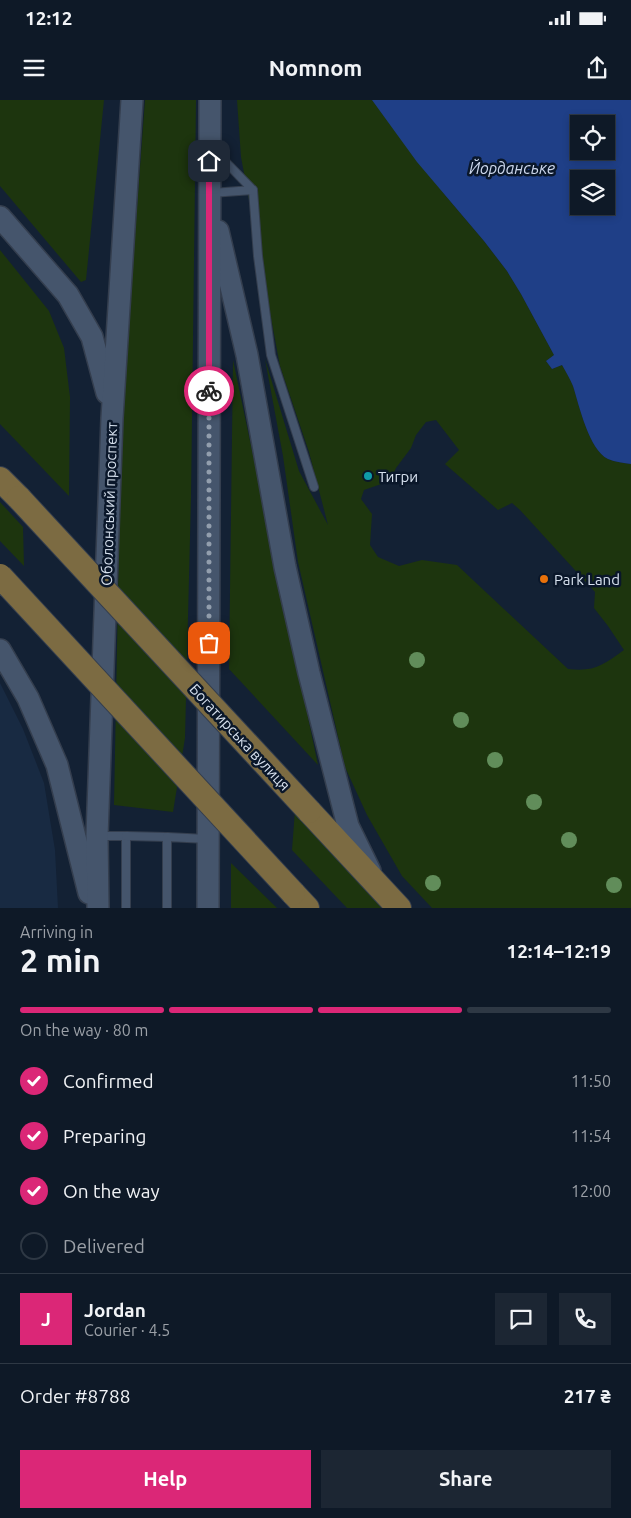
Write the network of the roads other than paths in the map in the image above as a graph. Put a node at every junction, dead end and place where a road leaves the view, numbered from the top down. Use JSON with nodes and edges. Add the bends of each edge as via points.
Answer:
{"nodes":[{"id":1,"x":132,"y":100,"type":"edge"},
{"id":2,"x":210,"y":100,"type":"edge"},
{"id":3,"x":210,"y":145,"type":"junction"},
{"id":4,"x":254,"y":190,"type":"junction"},
{"id":5,"x":209,"y":193,"type":"junction"},
{"id":6,"x":0,"y":218,"type":"edge"},
{"id":7,"x":112,"y":418,"type":"junction"},
{"id":8,"x":0,"y":479,"type":"edge"},
{"id":9,"x":314,"y":488,"type":"dead end"},
{"id":10,"x":0,"y":576,"type":"edge"},
{"id":11,"x":0,"y":650,"type":"edge"},
{"id":12,"x":97,"y":836,"type":"junction"},
{"id":13,"x":126,"y":836,"type":"junction"},
{"id":14,"x":167,"y":837,"type":"junction"},
{"id":15,"x":210,"y":839,"type":"junction"},
{"id":16,"x":374,"y":880,"type":"junction"},
{"id":17,"x":300,"y":901,"type":"edge"},
{"id":18,"x":93,"y":908,"type":"edge"},
{"id":19,"x":98,"y":908,"type":"edge"},
{"id":20,"x":126,"y":908,"type":"edge"},
{"id":21,"x":167,"y":908,"type":"edge"},
{"id":22,"x":208,"y":908,"type":"edge"},
{"id":23,"x":399,"y":908,"type":"edge"}],
"edges":[{"from":1,"to":7,"type":"main road","name":"Оболонський проспект"},
{"from":2,"to":3,"type":"main road"},
{"from":3,"to":4,"type":"lane"},
{"from":3,"to":5,"type":"main road"},
{"from":4,"to":5,"type":"lane"},
{"from":4,"to":9,"type":"lane","via":[[270,355]]},
{"from":5,"to":15,"type":"main road"},
{"from":5,"to":16,"type":"main road","via":[[247,355],[285,567],[309,673],[348,826]]},
{"from":6,"to":7,"type":"main road","via":[[68,295],[92,337]]},
{"from":7,"to":12,"type":"main road","name":"Оболонський проспект"},
{"from":8,"to":16,"type":"main road","name":"Богатирська вулиця","bridge":true},
{"from":10,"to":17,"type":"main road","bridge":true},
{"from":11,"to":18,"type":"main road","via":[[28,698],[57,766]]},
{"from":12,"to":13,"type":"lane"},
{"from":12,"to":19,"type":"main road","name":"Оболонський проспект"},
{"from":13,"to":14,"type":"lane"},
{"from":13,"to":20,"type":"lane"},
{"from":14,"to":15,"type":"lane"},
{"from":14,"to":21,"type":"lane"},
{"from":15,"to":22,"type":"main road"},
{"from":16,"to":23,"type":"main road","name":"Богатирська вулиця"}]}
